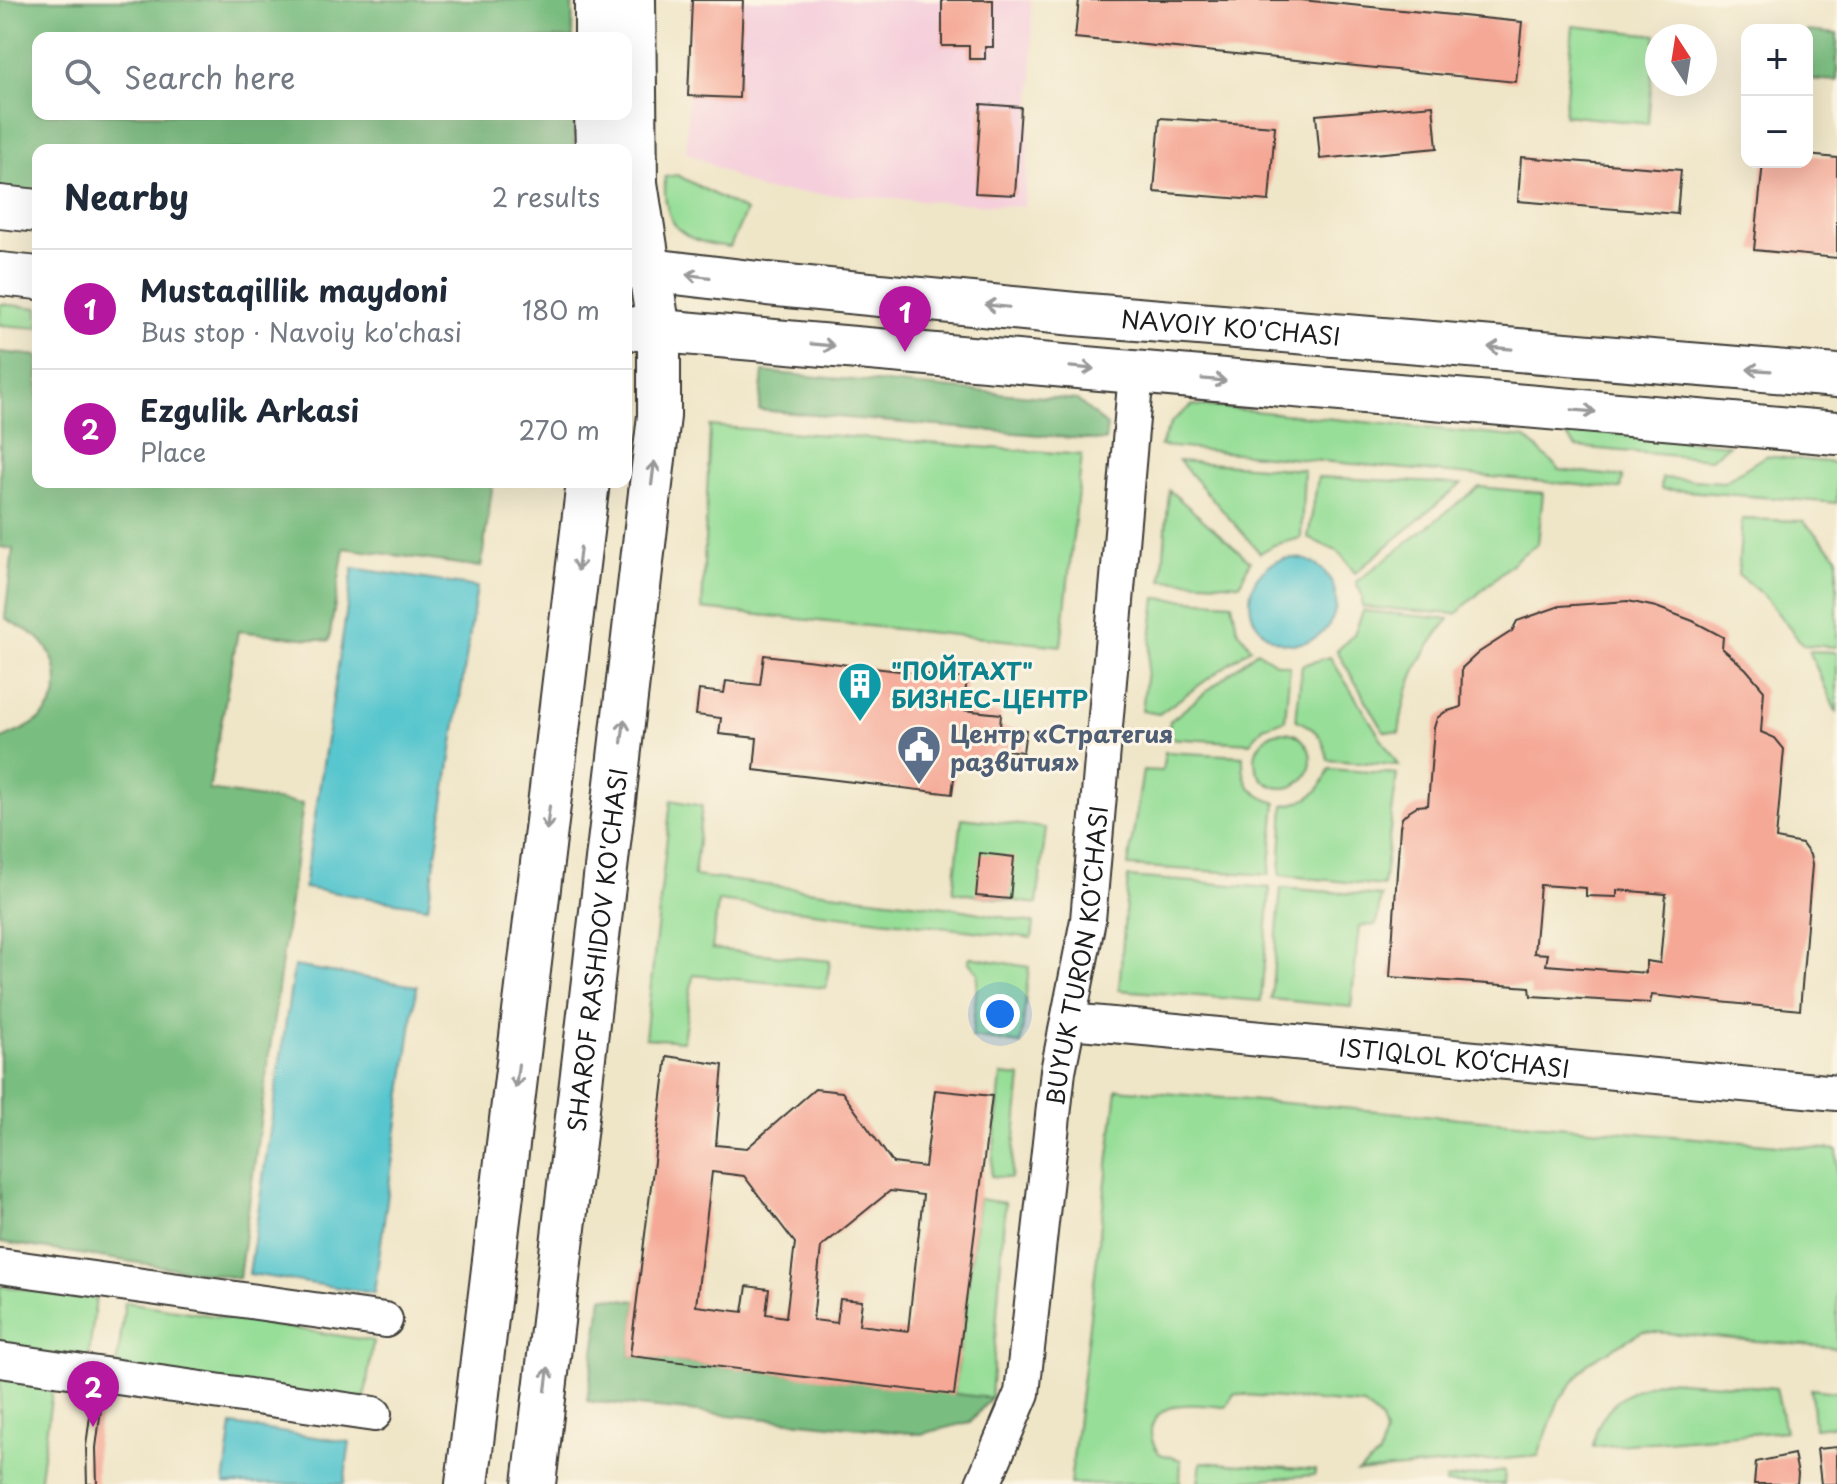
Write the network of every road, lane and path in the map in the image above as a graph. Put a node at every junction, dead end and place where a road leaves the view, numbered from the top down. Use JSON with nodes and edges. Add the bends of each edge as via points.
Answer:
{"nodes":[{"id":1,"x":596,"y":0,"type":"edge"},
{"id":2,"x":634,"y":0,"type":"edge"},
{"id":3,"x":596,"y":32,"type":"edge"},
{"id":4,"x":596,"y":120,"type":"edge"},
{"id":5,"x":597,"y":144,"type":"edge"},
{"id":6,"x":0,"y":207,"type":"edge"},
{"id":7,"x":32,"y":210,"type":"edge"},
{"id":8,"x":0,"y":274,"type":"edge"},
{"id":9,"x":32,"y":277,"type":"edge"},
{"id":10,"x":634,"y":277,"type":"edge"},
{"id":11,"x":642,"y":330,"type":"edge"},
{"id":12,"x":745,"y":339,"type":"junction"},
{"id":13,"x":1136,"y":373,"type":"junction"},
{"id":14,"x":1837,"y":376,"type":"edge"},
{"id":15,"x":659,"y":416,"type":"junction"},
{"id":16,"x":1837,"y":433,"type":"edge"},
{"id":17,"x":587,"y":488,"type":"edge"},
{"id":18,"x":1070,"y":1021,"type":"junction"},
{"id":19,"x":1837,"y":1093,"type":"edge"},
{"id":20,"x":0,"y":1266,"type":"edge"},
{"id":21,"x":385,"y":1320,"type":"dead end"},
{"id":22,"x":0,"y":1360,"type":"edge"},
{"id":23,"x":374,"y":1414,"type":"dead end"},
{"id":24,"x":473,"y":1440,"type":"junction"},
{"id":25,"x":537,"y":1465,"type":"edge"},
{"id":26,"x":467,"y":1484,"type":"edge"},
{"id":27,"x":983,"y":1484,"type":"edge"}],
"edges":[{"from":1,"to":3,"type":"main road"},
{"from":2,"to":10,"type":"main road","name":"SHAROF RASHIDOV KO'CHASI"},
{"from":4,"to":5,"type":"main road"},
{"from":6,"to":7,"type":"main road"},
{"from":8,"to":9,"type":"main road"},
{"from":10,"to":11,"type":"main road","name":"SHAROF RASHIDOV KO'CHASI"},
{"from":14,"to":10,"type":"main road","name":"NAVOIY KO'CHASI","one_way":true},
{"from":11,"to":12,"type":"main road"},
{"from":11,"to":15,"type":"main road","name":"SHAROF RASHIDOV KO'CHASI"},
{"from":12,"to":13,"type":"main road","one_way":true},
{"from":12,"to":15,"type":"main road","name":"SHAROF RASHIDOV KO'CHASI","via":[[717,347],[691,363]]},
{"from":13,"to":16,"type":"main road","one_way":true},
{"from":13,"to":18,"type":"street","name":"BUYUK TURON KO'CHASI","via":[[1088,920]]},
{"from":25,"to":15,"type":"main road","name":"SHAROF RASHIDOV KO'CHASI","one_way":true},
{"from":17,"to":24,"type":"main road","one_way":true},
{"from":18,"to":19,"type":"street","name":"ISTIQLOL KO‘CHASI"},
{"from":18,"to":27,"type":"street","name":"BUYUK TURON KO'CHASI","via":[[1058,1071],[1022,1393]]},
{"from":20,"to":21,"type":"street"},
{"from":22,"to":23,"type":"street"},
{"from":24,"to":25,"type":"main road"},
{"from":24,"to":26,"type":"main road"}]}
